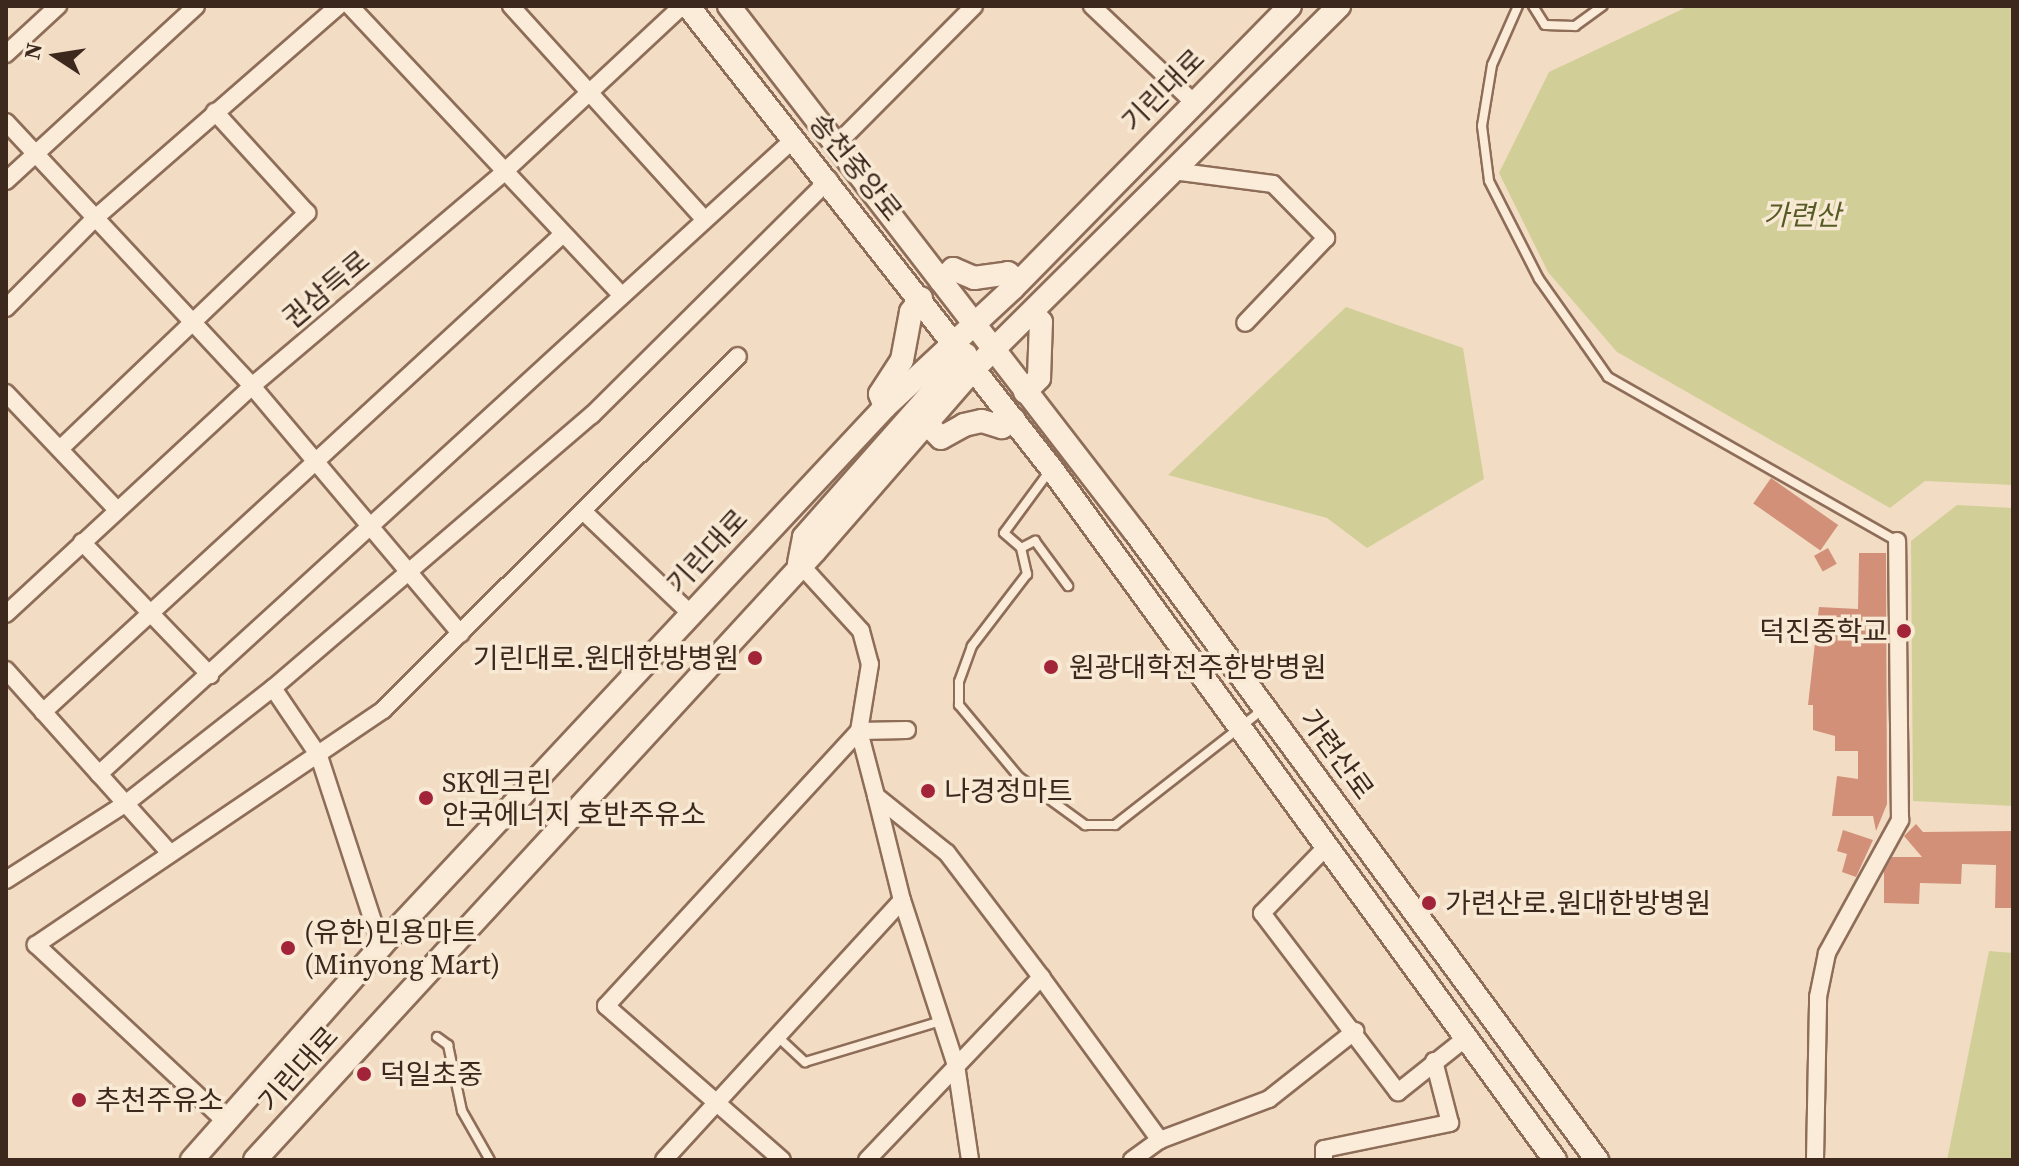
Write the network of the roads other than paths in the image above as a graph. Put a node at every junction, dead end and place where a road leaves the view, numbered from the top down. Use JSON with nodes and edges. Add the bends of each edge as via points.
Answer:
{"nodes":[{"id":1,"x":58,"y":6,"type":"edge"},
{"id":2,"x":196,"y":6,"type":"edge"},
{"id":3,"x":338,"y":6,"type":"edge"},
{"id":4,"x":350,"y":6,"type":"edge"},
{"id":5,"x":511,"y":6,"type":"edge"},
{"id":6,"x":682,"y":6,"type":"edge"},
{"id":7,"x":688,"y":6,"type":"edge"},
{"id":8,"x":729,"y":6,"type":"edge"},
{"id":9,"x":974,"y":6,"type":"edge"},
{"id":10,"x":1092,"y":6,"type":"edge"},
{"id":11,"x":1290,"y":6,"type":"edge"},
{"id":12,"x":1339,"y":6,"type":"edge"},
{"id":13,"x":1518,"y":6,"type":"edge"},
{"id":14,"x":1533,"y":6,"type":"edge"},
{"id":15,"x":1603,"y":6,"type":"edge"},
{"id":16,"x":6,"y":54,"type":"edge"},
{"id":17,"x":588,"y":95,"type":"junction"},
{"id":18,"x":1193,"y":102,"type":"junction"},
{"id":19,"x":215,"y":112,"type":"junction"},
{"id":20,"x":6,"y":122,"type":"edge"},
{"id":21,"x":795,"y":138,"type":"junction"},
{"id":22,"x":840,"y":141,"type":"junction"},
{"id":23,"x":34,"y":153,"type":"junction"},
{"id":24,"x":1173,"y":171,"type":"junction"},
{"id":25,"x":503,"y":173,"type":"junction"},
{"id":26,"x":829,"y":180,"type":"junction"},
{"id":27,"x":6,"y":181,"type":"edge"},
{"id":28,"x":846,"y":200,"type":"junction"},
{"id":29,"x":703,"y":218,"type":"junction"},
{"id":30,"x":93,"y":220,"type":"junction"},
{"id":31,"x":563,"y":234,"type":"junction"},
{"id":32,"x":941,"y":281,"type":"junction"},
{"id":33,"x":1018,"y":282,"type":"junction"},
{"id":34,"x":621,"y":295,"type":"junction"},
{"id":35,"x":921,"y":298,"type":"junction"},
{"id":36,"x":6,"y":308,"type":"edge"},
{"id":37,"x":1033,"y":313,"type":"junction"},
{"id":38,"x":1245,"y":323,"type":"dead end"},
{"id":39,"x":192,"y":326,"type":"junction"},
{"id":40,"x":971,"y":345,"type":"junction"},
{"id":41,"x":738,"y":356,"type":"dead end"},
{"id":42,"x":252,"y":386,"type":"junction"},
{"id":43,"x":1025,"y":392,"type":"junction"},
{"id":44,"x":6,"y":393,"type":"edge"},
{"id":45,"x":885,"y":407,"type":"junction"},
{"id":46,"x":1014,"y":420,"type":"junction"},
{"id":47,"x":928,"y":425,"type":"junction"},
{"id":48,"x":60,"y":449,"type":"junction"},
{"id":49,"x":315,"y":458,"type":"junction"},
{"id":50,"x":1051,"y":468,"type":"junction"},
{"id":51,"x":116,"y":509,"type":"junction"},
{"id":52,"x":584,"y":512,"type":"junction"},
{"id":53,"x":370,"y":528,"type":"junction"},
{"id":54,"x":1897,"y":541,"type":"joint"},
{"id":55,"x":82,"y":542,"type":"junction"},
{"id":56,"x":1021,"y":548,"type":"junction"},
{"id":57,"x":799,"y":563,"type":"junction"},
{"id":58,"x":405,"y":571,"type":"junction"},
{"id":59,"x":1068,"y":586,"type":"dead end"},
{"id":60,"x":150,"y":613,"type":"junction"},
{"id":61,"x":690,"y":613,"type":"junction"},
{"id":62,"x":6,"y":614,"type":"edge"},
{"id":63,"x":461,"y":634,"type":"junction"},
{"id":64,"x":6,"y":670,"type":"edge"},
{"id":65,"x":210,"y":675,"type":"junction"},
{"id":66,"x":273,"y":688,"type":"junction"},
{"id":67,"x":1266,"y":707,"type":"junction"},
{"id":68,"x":43,"y":712,"type":"junction"},
{"id":69,"x":1242,"y":728,"type":"junction"},
{"id":70,"x":907,"y":730,"type":"dead end"},
{"id":71,"x":859,"y":731,"type":"junction"},
{"id":72,"x":319,"y":756,"type":"junction"},
{"id":73,"x":99,"y":774,"type":"junction"},
{"id":74,"x":876,"y":796,"type":"junction"},
{"id":75,"x":125,"y":804,"type":"junction"},
{"id":76,"x":1328,"y":845,"type":"junction"},
{"id":77,"x":170,"y":853,"type":"junction"},
{"id":78,"x":6,"y":880,"type":"edge"},
{"id":79,"x":902,"y":900,"type":"junction"},
{"id":80,"x":381,"y":946,"type":"junction"},
{"id":81,"x":1041,"y":977,"type":"junction"},
{"id":82,"x":941,"y":1021,"type":"junction"},
{"id":83,"x":1355,"y":1031,"type":"junction"},
{"id":84,"x":437,"y":1037,"type":"dead end"},
{"id":85,"x":778,"y":1037,"type":"junction"},
{"id":86,"x":1466,"y":1038,"type":"junction"},
{"id":87,"x":1434,"y":1061,"type":"junction"},
{"id":88,"x":956,"y":1065,"type":"junction"},
{"id":89,"x":718,"y":1103,"type":"junction"},
{"id":90,"x":226,"y":1122,"type":"junction"},
{"id":91,"x":1160,"y":1140,"type":"junction"},
{"id":92,"x":192,"y":1160,"type":"edge"},
{"id":93,"x":255,"y":1160,"type":"edge"},
{"id":94,"x":490,"y":1160,"type":"edge"},
{"id":95,"x":664,"y":1160,"type":"edge"},
{"id":96,"x":782,"y":1160,"type":"edge"},
{"id":97,"x":867,"y":1160,"type":"edge"},
{"id":98,"x":970,"y":1160,"type":"edge"},
{"id":99,"x":1132,"y":1160,"type":"edge"},
{"id":100,"x":1324,"y":1160,"type":"edge"},
{"id":101,"x":1555,"y":1160,"type":"edge"},
{"id":102,"x":1597,"y":1160,"type":"edge"},
{"id":103,"x":1815,"y":1160,"type":"edge"}],
"edges":[{"from":1,"to":16,"type":"street"},
{"from":2,"to":23,"type":"street"},
{"from":3,"to":19,"type":"street"},
{"from":4,"to":25,"type":"street"},
{"from":5,"to":17,"type":"street"},
{"from":6,"to":17,"type":"street","name":"권삼득로"},
{"from":7,"to":21,"type":"street","name":"송천중앙로"},
{"from":8,"to":22,"type":"street","name":"송천중앙로"},
{"from":9,"to":22,"type":"street"},
{"from":10,"to":18,"type":"street"},
{"from":11,"to":18,"type":"street","name":"기린대로"},
{"from":12,"to":24,"type":"street","name":"기린대로"},
{"from":13,"to":54,"type":"lane","via":[[1492,65],[1482,126],[1489,181],[1539,279],[1575,331],[1608,377]]},
{"from":14,"to":15,"type":"lane","via":[[1545,25],[1575,26]]},
{"from":17,"to":25,"type":"street","name":"권삼득로"},
{"from":17,"to":29,"type":"street"},
{"from":18,"to":33,"type":"street","name":"기린대로"},
{"from":19,"to":30,"type":"street"},
{"from":19,"to":39,"type":"street","via":[[307,213]]},
{"from":20,"to":23,"type":"street"},
{"from":21,"to":26,"type":"street","name":"송천중앙로"},
{"from":21,"to":29,"type":"street"},
{"from":22,"to":32,"type":"street","name":"송천중앙로"},
{"from":23,"to":27,"type":"street"},
{"from":23,"to":30,"type":"street"},
{"from":24,"to":37,"type":"street","name":"기린대로"},
{"from":24,"to":38,"type":"street","via":[[1273,184],[1326,238]]},
{"from":25,"to":31,"type":"street"},
{"from":25,"to":42,"type":"street","name":"권삼득로"},
{"from":26,"to":28,"type":"street","name":"송천중앙로"},
{"from":26,"to":58,"type":"street","via":[[592,415]]},
{"from":28,"to":35,"type":"street","name":"송천중앙로"},
{"from":28,"to":40,"type":"street","via":[[860,204]]},
{"from":29,"to":34,"type":"street"},
{"from":30,"to":36,"type":"street"},
{"from":30,"to":39,"type":"street"},
{"from":31,"to":34,"type":"street"},
{"from":31,"to":49,"type":"street"},
{"from":32,"to":33,"type":"street","via":[[953,269],[974,278],[1008,273]]},
{"from":32,"to":40,"type":"street","name":"송천중앙로"},
{"from":33,"to":40,"type":"street","name":"기린대로"},
{"from":34,"to":53,"type":"street"},
{"from":35,"to":40,"type":"street","name":"송천중앙로"},
{"from":35,"to":45,"type":"street","via":[[911,312],[902,360],[880,394]]},
{"from":37,"to":40,"type":"street","name":"기린대로"},
{"from":37,"to":43,"type":"street","via":[[1041,322],[1039,378]]},
{"from":39,"to":42,"type":"street"},
{"from":39,"to":48,"type":"street"},
{"from":40,"to":43,"type":"street","name":"가련산로"},
{"from":40,"to":45,"type":"street","name":"기린대로"},
{"from":40,"to":46,"type":"street"},
{"from":40,"to":47,"type":"street","name":"기린대로"},
{"from":40,"to":57,"type":"street","via":[[804,537]]},
{"from":41,"to":52,"type":"street"},
{"from":42,"to":49,"type":"street"},
{"from":42,"to":51,"type":"street","name":"권삼득로"},
{"from":43,"to":67,"type":"street","name":"가련산로"},
{"from":44,"to":48,"type":"street"},
{"from":45,"to":61,"type":"street","name":"기린대로"},
{"from":46,"to":47,"type":"street","via":[[1002,427],[964,425],[941,438]]},
{"from":46,"to":50,"type":"street"},
{"from":47,"to":57,"type":"street","name":"기린대로"},
{"from":48,"to":51,"type":"street"},
{"from":49,"to":53,"type":"street"},
{"from":49,"to":60,"type":"street"},
{"from":50,"to":56,"type":"lane","via":[[1004,533]]},
{"from":50,"to":69,"type":"street"},
{"from":51,"to":55,"type":"street","name":"권삼득로"},
{"from":52,"to":61,"type":"street"},
{"from":52,"to":63,"type":"street"},
{"from":53,"to":58,"type":"street"},
{"from":53,"to":65,"type":"street"},
{"from":54,"to":103,"type":"street","via":[[1900,820],[1827,953],[1818,997]]},
{"from":55,"to":60,"type":"street"},
{"from":55,"to":62,"type":"street","name":"권삼득로"},
{"from":56,"to":59,"type":"lane","via":[[1035,541]]},
{"from":56,"to":69,"type":"lane","via":[[1027,574],[972,646],[959,682],[959,705],[1019,777],[1085,825],[1115,825]]},
{"from":57,"to":71,"type":"street","via":[[861,631],[870,664]]},
{"from":57,"to":93,"type":"street","name":"기린대로"},
{"from":58,"to":63,"type":"street"},
{"from":58,"to":66,"type":"street"},
{"from":60,"to":65,"type":"street"},
{"from":60,"to":68,"type":"street"},
{"from":61,"to":80,"type":"street","name":"기린대로"},
{"from":63,"to":72,"type":"street","via":[[383,710]]},
{"from":64,"to":68,"type":"street"},
{"from":65,"to":73,"type":"street"},
{"from":66,"to":72,"type":"street"},
{"from":66,"to":75,"type":"street"},
{"from":67,"to":69,"type":"lane"},
{"from":67,"to":102,"type":"street","name":"가련산로"},
{"from":68,"to":73,"type":"street"},
{"from":69,"to":76,"type":"street"},
{"from":70,"to":71,"type":"street"},
{"from":71,"to":74,"type":"street"},
{"from":71,"to":89,"type":"street","via":[[606,1006]]},
{"from":72,"to":77,"type":"street"},
{"from":72,"to":80,"type":"street"},
{"from":73,"to":75,"type":"street"},
{"from":74,"to":79,"type":"street"},
{"from":74,"to":81,"type":"street","via":[[947,853]]},
{"from":75,"to":77,"type":"street"},
{"from":75,"to":78,"type":"street"},
{"from":76,"to":83,"type":"street","via":[[1262,913]]},
{"from":76,"to":86,"type":"street"},
{"from":77,"to":90,"type":"street","via":[[36,945]]},
{"from":79,"to":82,"type":"street"},
{"from":79,"to":85,"type":"street"},
{"from":80,"to":90,"type":"street","name":"기린대로"},
{"from":81,"to":88,"type":"street"},
{"from":81,"to":91,"type":"street"},
{"from":82,"to":85,"type":"lane","via":[[805,1062]]},
{"from":82,"to":88,"type":"street"},
{"from":83,"to":87,"type":"street","via":[[1398,1092]]},
{"from":83,"to":91,"type":"street","via":[[1269,1099]]},
{"from":84,"to":94,"type":"lane","via":[[448,1045],[462,1111]]},
{"from":85,"to":89,"type":"street"},
{"from":86,"to":87,"type":"street"},
{"from":86,"to":101,"type":"street"},
{"from":87,"to":100,"type":"street","via":[[1444,1082],[1450,1123],[1324,1149]]},
{"from":88,"to":97,"type":"street"},
{"from":88,"to":98,"type":"street"},
{"from":89,"to":95,"type":"street"},
{"from":89,"to":96,"type":"street"},
{"from":90,"to":92,"type":"street","name":"기린대로"},
{"from":91,"to":99,"type":"street"}]}
